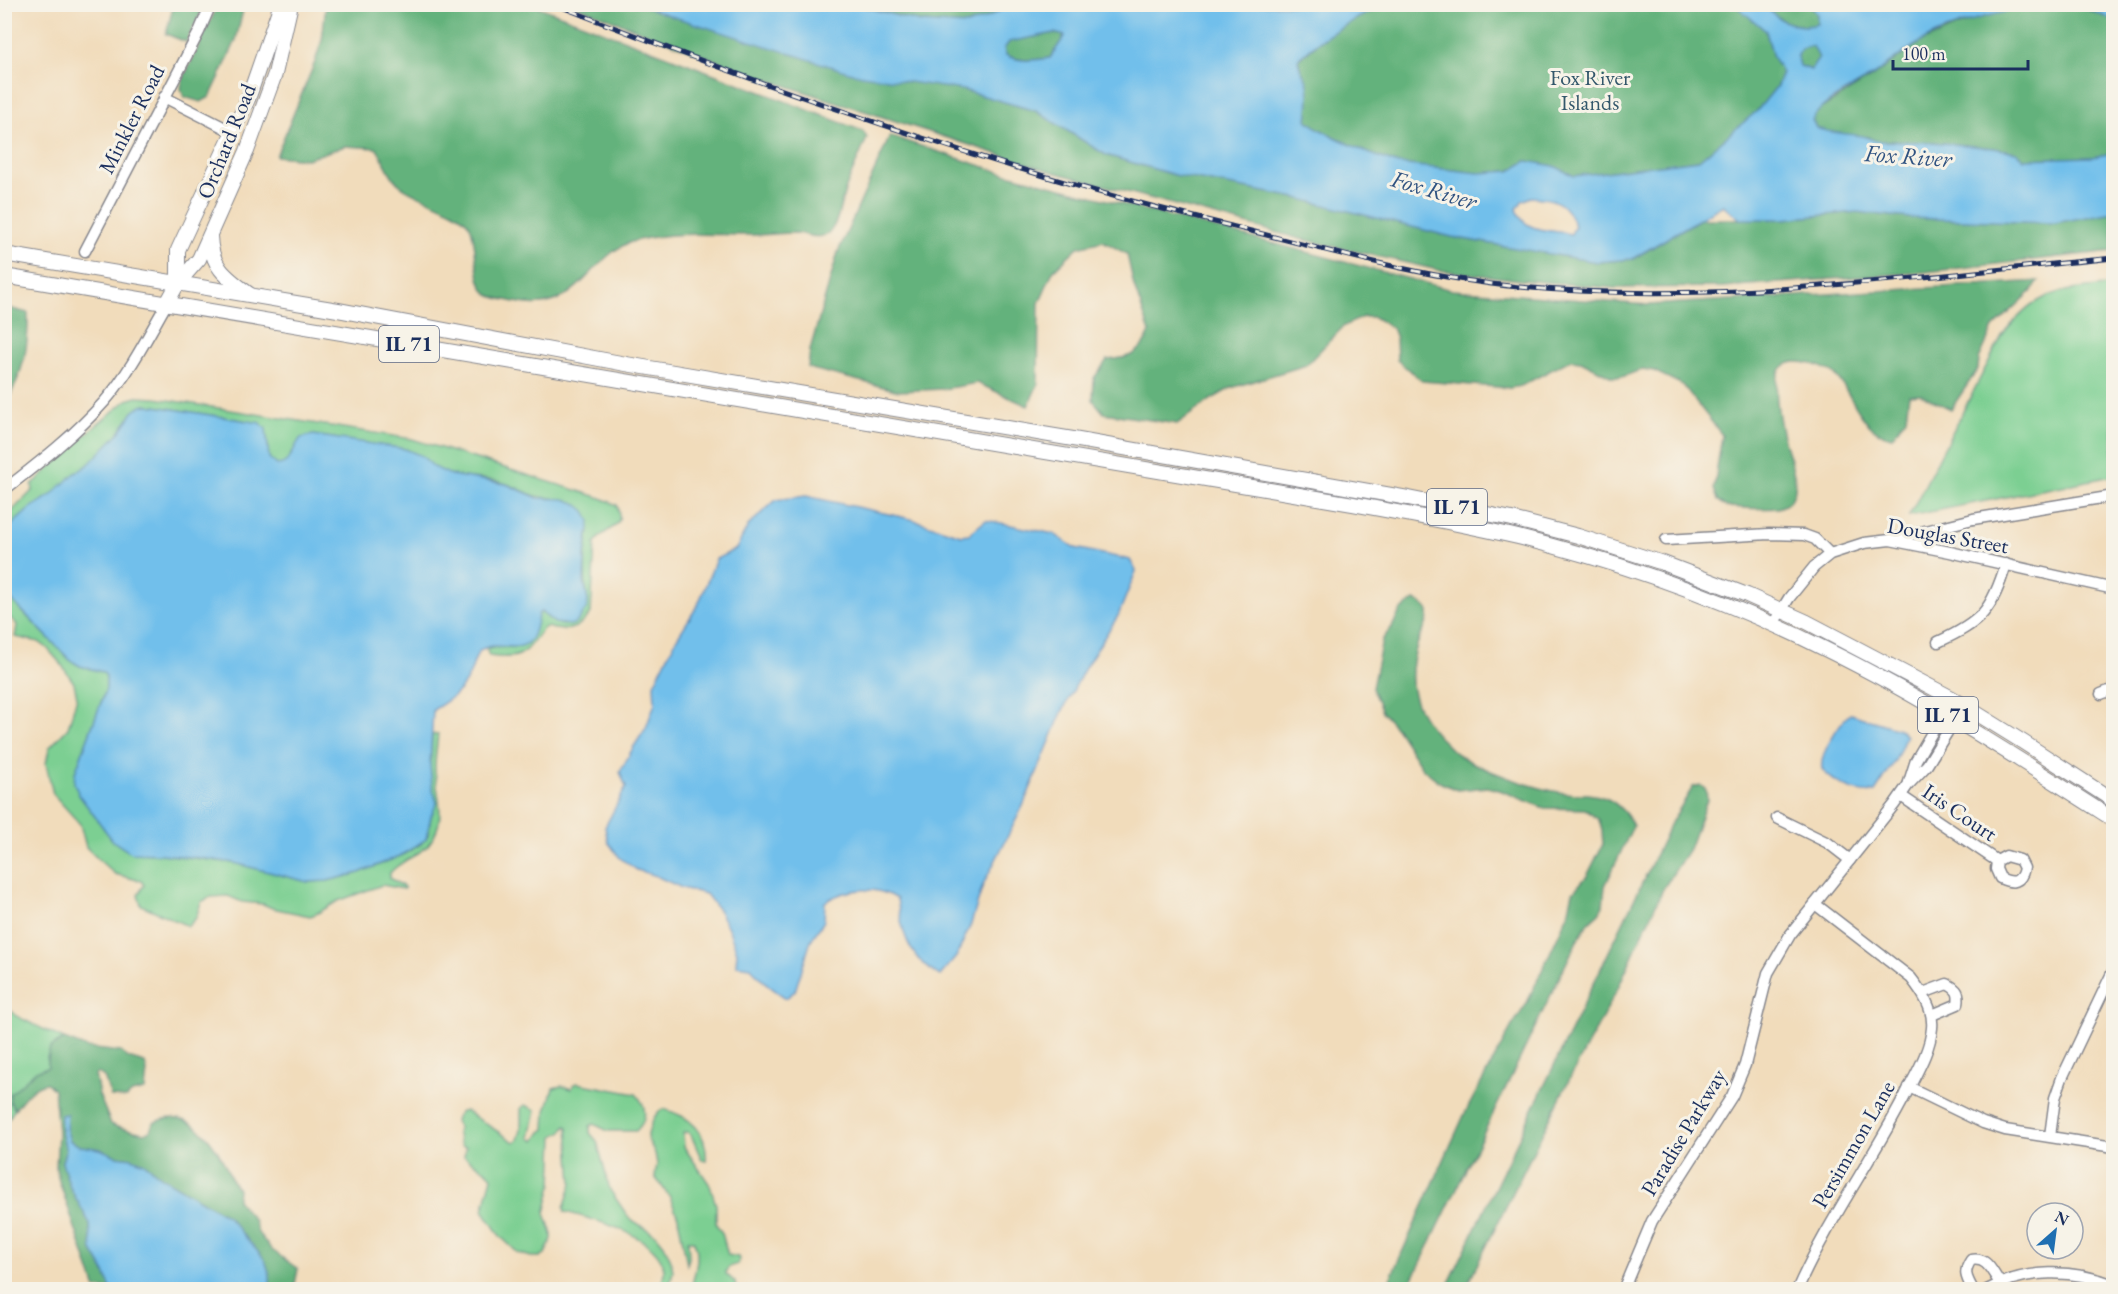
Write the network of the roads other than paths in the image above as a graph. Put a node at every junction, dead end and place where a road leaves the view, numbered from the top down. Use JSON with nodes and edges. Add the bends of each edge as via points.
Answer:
{"nodes":[{"id":1,"x":211,"y":4,"type":"edge"},
{"id":2,"x":281,"y":4,"type":"edge"},
{"id":3,"x":291,"y":4,"type":"edge"},
{"id":4,"x":164,"y":97,"type":"junction"},
{"id":5,"x":233,"y":132,"type":"junction"},
{"id":6,"x":210,"y":234,"type":"junction"},
{"id":7,"x":85,"y":251,"type":"dead end"},
{"id":8,"x":4,"y":254,"type":"edge"},
{"id":9,"x":4,"y":276,"type":"edge"},
{"id":10,"x":178,"y":283,"type":"junction"},
{"id":11,"x":250,"y":295,"type":"junction"},
{"id":12,"x":167,"y":303,"type":"junction"},
{"id":13,"x":4,"y":490,"type":"edge"},
{"id":14,"x":2114,"y":496,"type":"edge"},
{"id":15,"x":1666,"y":540,"type":"dead end"},
{"id":16,"x":1890,"y":540,"type":"junction"},
{"id":17,"x":1830,"y":554,"type":"junction"},
{"id":18,"x":2006,"y":564,"type":"junction"},
{"id":19,"x":2114,"y":589,"type":"edge"},
{"id":20,"x":1781,"y":610,"type":"junction"},
{"id":21,"x":1773,"y":624,"type":"junction"},
{"id":22,"x":1938,"y":642,"type":"dead end"},
{"id":23,"x":2114,"y":689,"type":"edge"},
{"id":24,"x":2101,"y":694,"type":"dead end"},
{"id":25,"x":1958,"y":701,"type":"junction"},
{"id":26,"x":1949,"y":716,"type":"junction"},
{"id":27,"x":1901,"y":796,"type":"junction"},
{"id":28,"x":2114,"y":801,"type":"edge"},
{"id":29,"x":1777,"y":818,"type":"dead end"},
{"id":30,"x":2114,"y":820,"type":"edge"},
{"id":31,"x":1850,"y":860,"type":"junction"},
{"id":32,"x":1997,"y":861,"type":"dead end"},
{"id":33,"x":1815,"y":904,"type":"junction"},
{"id":34,"x":2114,"y":969,"type":"edge"},
{"id":35,"x":1923,"y":993,"type":"junction"},
{"id":36,"x":1932,"y":1015,"type":"junction"},
{"id":37,"x":1909,"y":1087,"type":"junction"},
{"id":38,"x":2050,"y":1136,"type":"junction"},
{"id":39,"x":2114,"y":1147,"type":"edge"},
{"id":40,"x":2000,"y":1283,"type":"junction"},
{"id":41,"x":2114,"y":1285,"type":"edge"},
{"id":42,"x":1623,"y":1290,"type":"edge"},
{"id":43,"x":1797,"y":1290,"type":"edge"},
{"id":44,"x":1973,"y":1290,"type":"edge"},
{"id":45,"x":1987,"y":1290,"type":"edge"}],
"edges":[{"from":1,"to":4,"type":"street","name":"Minkler Road"},
{"from":2,"to":5,"type":"main road","name":"Orchard Road","via":[[260,70]]},
{"from":3,"to":6,"type":"main road","name":"Orchard Road","via":[[271,89]]},
{"from":4,"to":5,"type":"street"},
{"from":4,"to":7,"type":"street","name":"Minkler Road"},
{"from":5,"to":10,"type":"main road","name":"Orchard Road","via":[[178,250]]},
{"from":6,"to":10,"type":"main road","name":"Orchard Road","via":[[199,259]]},
{"from":6,"to":11,"type":"main road","via":[[216,264],[225,277]]},
{"from":8,"to":10,"type":"main road","number":"IL 71"},
{"from":9,"to":12,"type":"main road","number":"IL 71"},
{"from":10,"to":11,"type":"main road","number":"IL 71"},
{"from":10,"to":12,"type":"main road","name":"Orchard Road"},
{"from":11,"to":20,"type":"main road","number":"IL 71","via":[[626,364],[1454,506],[1588,539],[1710,580]]},
{"from":12,"to":13,"type":"street","via":[[107,399],[65,442]]},
{"from":12,"to":21,"type":"main road","number":"IL 71","via":[[1427,517],[1520,537],[1642,573]]},
{"from":14,"to":16,"type":"street","via":[[1973,519]]},
{"from":15,"to":17,"type":"street","via":[[1804,535],[1815,539]]},
{"from":16,"to":17,"type":"street","name":"Douglas Street"},
{"from":16,"to":18,"type":"street","name":"Douglas Street"},
{"from":17,"to":20,"type":"street","name":"Douglas Street","via":[[1799,584]]},
{"from":18,"to":19,"type":"street","name":"Douglas Street"},
{"from":18,"to":22,"type":"street","via":[[1996,594],[1983,615],[1964,630]]},
{"from":20,"to":21,"type":"street","name":"Douglas Street"},
{"from":20,"to":25,"type":"main road","number":"IL 71"},
{"from":21,"to":26,"type":"main road","number":"IL 71"},
{"from":23,"to":24,"type":"street"},
{"from":25,"to":26,"type":"street","name":"Paradise Parkway"},
{"from":25,"to":28,"type":"main road","number":"IL 71"},
{"from":26,"to":27,"type":"street","name":"Paradise Parkway","via":[[1916,760]]},
{"from":26,"to":30,"type":"main road","number":"IL 71"},
{"from":27,"to":31,"type":"street","name":"Paradise Parkway"},
{"from":27,"to":32,"type":"street","name":"Iris Court"},
{"from":29,"to":31,"type":"street","via":[[1828,843]]},
{"from":31,"to":33,"type":"street","name":"Paradise Parkway"},
{"from":33,"to":35,"type":"street","via":[[1911,978]]},
{"from":33,"to":42,"type":"street","name":"Paradise Parkway","via":[[1775,958],[1763,989],[1745,1065],[1732,1096],[1652,1221]]},
{"from":34,"to":38,"type":"street","via":[[2062,1078]]},
{"from":35,"to":36,"type":"street"},
{"from":35,"to":36,"type":"street","via":[[1947,984],[1959,993],[1958,1004]]},
{"from":36,"to":37,"type":"street","name":"Persimmon Lane","via":[[1926,1051]]},
{"from":37,"to":38,"type":"street","via":[[1983,1123]]},
{"from":37,"to":43,"type":"street","name":"Persimmon Lane"},
{"from":38,"to":39,"type":"street"},
{"from":40,"to":41,"type":"street","via":[[2029,1275],[2059,1273]]},
{"from":40,"to":44,"type":"street","via":[[1986,1262],[1971,1260],[1965,1276]]},
{"from":40,"to":45,"type":"street"}]}
